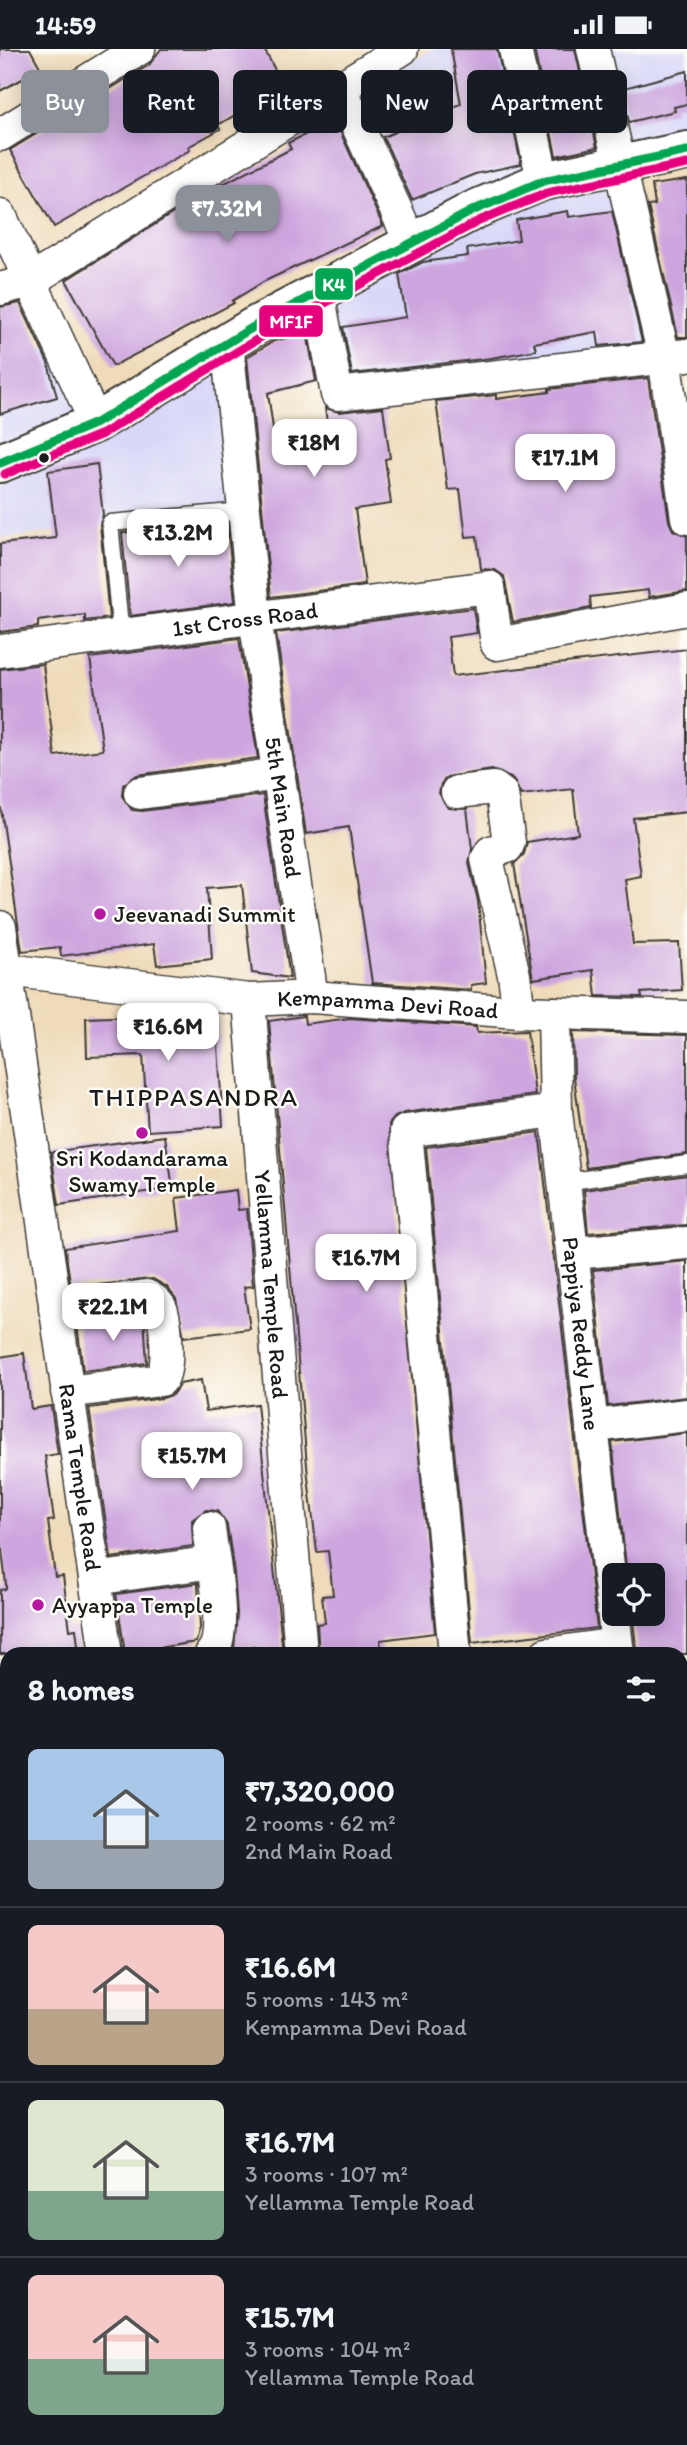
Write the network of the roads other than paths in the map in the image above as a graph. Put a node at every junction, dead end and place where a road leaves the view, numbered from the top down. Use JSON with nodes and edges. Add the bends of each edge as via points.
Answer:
{"nodes":[{"id":1,"x":139,"y":49,"type":"edge"},
{"id":2,"x":402,"y":49,"type":"edge"},
{"id":3,"x":515,"y":49,"type":"edge"},
{"id":4,"x":593,"y":49,"type":"edge"},
{"id":5,"x":347,"y":83,"type":"edge"},
{"id":6,"x":347,"y":102,"type":"edge"},
{"id":7,"x":266,"y":133,"type":"edge"},
{"id":8,"x":0,"y":135,"type":"edge"},
{"id":9,"x":687,"y":151,"type":"edge"},
{"id":10,"x":619,"y":165,"type":"junction"},
{"id":11,"x":543,"y":181,"type":"junction"},
{"id":12,"x":0,"y":215,"type":"edge"},
{"id":13,"x":411,"y":243,"type":"junction"},
{"id":14,"x":30,"y":281,"type":"junction"},
{"id":15,"x":0,"y":289,"type":"edge"},
{"id":16,"x":318,"y":292,"type":"junction"},
{"id":17,"x":227,"y":342,"type":"junction"},
{"id":18,"x":676,"y":356,"type":"edge"},
{"id":19,"x":96,"y":423,"type":"junction"},
{"id":20,"x":0,"y":463,"type":"edge"},
{"id":21,"x":243,"y":511,"type":"junction"},
{"id":22,"x":687,"y":518,"type":"edge"},
{"id":23,"x":687,"y":609,"type":"edge"},
{"id":24,"x":256,"y":618,"type":"junction"},
{"id":25,"x":121,"y":636,"type":"junction"},
{"id":26,"x":0,"y":650,"type":"edge"},
{"id":27,"x":279,"y":774,"type":"junction"},
{"id":28,"x":457,"y":792,"type":"dead end"},
{"id":29,"x":140,"y":793,"type":"dead end"},
{"id":30,"x":0,"y":927,"type":"edge"},
{"id":31,"x":4,"y":969,"type":"edge"},
{"id":32,"x":312,"y":997,"type":"junction"},
{"id":33,"x":249,"y":1000,"type":"junction"},
{"id":34,"x":519,"y":1012,"type":"junction"},
{"id":35,"x":554,"y":1013,"type":"junction"},
{"id":36,"x":687,"y":1017,"type":"edge"},
{"id":37,"x":556,"y":1111,"type":"junction"},
{"id":38,"x":14,"y":1133,"type":"edge"},
{"id":39,"x":687,"y":1164,"type":"edge"},
{"id":40,"x":565,"y":1182,"type":"junction"},
{"id":41,"x":687,"y":1243,"type":"edge"},
{"id":42,"x":573,"y":1253,"type":"junction"},
{"id":43,"x":55,"y":1309,"type":"junction"},
{"id":44,"x":67,"y":1370,"type":"junction"},
{"id":45,"x":687,"y":1415,"type":"edge"},
{"id":46,"x":594,"y":1426,"type":"junction"},
{"id":47,"x":209,"y":1528,"type":"dead end"},
{"id":48,"x":213,"y":1562,"type":"junction"},
{"id":49,"x":100,"y":1578,"type":"junction"},
{"id":50,"x":109,"y":1633,"type":"edge"},
{"id":51,"x":216,"y":1647,"type":"edge"},
{"id":52,"x":300,"y":1647,"type":"edge"},
{"id":53,"x":454,"y":1647,"type":"edge"},
{"id":54,"x":617,"y":1647,"type":"edge"}],
"edges":[{"from":1,"to":8,"type":"street"},
{"from":2,"to":5,"type":"street"},
{"from":3,"to":11,"type":"street"},
{"from":4,"to":10,"type":"street"},
{"from":6,"to":13,"type":"street"},
{"from":7,"to":14,"type":"street"},
{"from":9,"to":10,"type":"street"},
{"from":10,"to":11,"type":"street"},
{"from":10,"to":18,"type":"street"},
{"from":11,"to":13,"type":"street"},
{"from":12,"to":14,"type":"street"},
{"from":13,"to":16,"type":"street"},
{"from":14,"to":15,"type":"street"},
{"from":14,"to":19,"type":"street"},
{"from":16,"to":17,"type":"street"},
{"from":16,"to":18,"type":"street","via":[[337,394]]},
{"from":17,"to":19,"type":"street"},
{"from":17,"to":21,"type":"street","name":"5th Main Road"},
{"from":18,"to":22,"type":"street"},
{"from":19,"to":20,"type":"street"},
{"from":21,"to":24,"type":"street","name":"5th Main Road"},
{"from":21,"to":25,"type":"lane","via":[[110,523]]},
{"from":23,"to":24,"type":"street","name":"1st Cross Road","via":[[497,644],[489,587]]},
{"from":24,"to":25,"type":"street","name":"1st Cross Road"},
{"from":24,"to":27,"type":"street","name":"5th Main Road"},
{"from":25,"to":26,"type":"street","name":"1st Cross Road"},
{"from":27,"to":29,"type":"street"},
{"from":27,"to":32,"type":"street","name":"5th Main Road"},
{"from":28,"to":34,"type":"street","via":[[494,788],[502,794],[509,842],[487,859]]},
{"from":30,"to":31,"type":"street","name":"Rama Temple Road"},
{"from":31,"to":33,"type":"street","name":"Kempamma Devi Road"},
{"from":31,"to":38,"type":"street","name":"Rama Temple Road"},
{"from":32,"to":33,"type":"street","name":"Kempamma Devi Road"},
{"from":32,"to":34,"type":"street","name":"Kempamma Devi Road"},
{"from":33,"to":52,"type":"street","name":"Yellamma Temple Road"},
{"from":34,"to":35,"type":"street","name":"Kempamma Devi Road"},
{"from":35,"to":36,"type":"street","name":"Kempamma Devi Road"},
{"from":35,"to":37,"type":"street","name":"Pappiya Reddy Lane"},
{"from":37,"to":40,"type":"street","name":"Pappiya Reddy Lane"},
{"from":37,"to":53,"type":"street","via":[[406,1131]]},
{"from":38,"to":43,"type":"street","name":"Rama Temple Road"},
{"from":39,"to":40,"type":"lane"},
{"from":40,"to":42,"type":"street","name":"Pappiya Reddy Lane"},
{"from":41,"to":42,"type":"street"},
{"from":42,"to":46,"type":"street","name":"Pappiya Reddy Lane"},
{"from":43,"to":44,"type":"street","name":"Rama Temple Road"},
{"from":43,"to":44,"type":"street","via":[[146,1296],[162,1311],[166,1363],[161,1380]]},
{"from":44,"to":49,"type":"street","name":"Rama Temple Road"},
{"from":45,"to":46,"type":"street"},
{"from":46,"to":54,"type":"street","name":"Pappiya Reddy Lane"},
{"from":47,"to":48,"type":"street"},
{"from":48,"to":49,"type":"street"},
{"from":48,"to":51,"type":"street","via":[[220,1627]]},
{"from":49,"to":50,"type":"street","name":"Rama Temple Road"}]}
